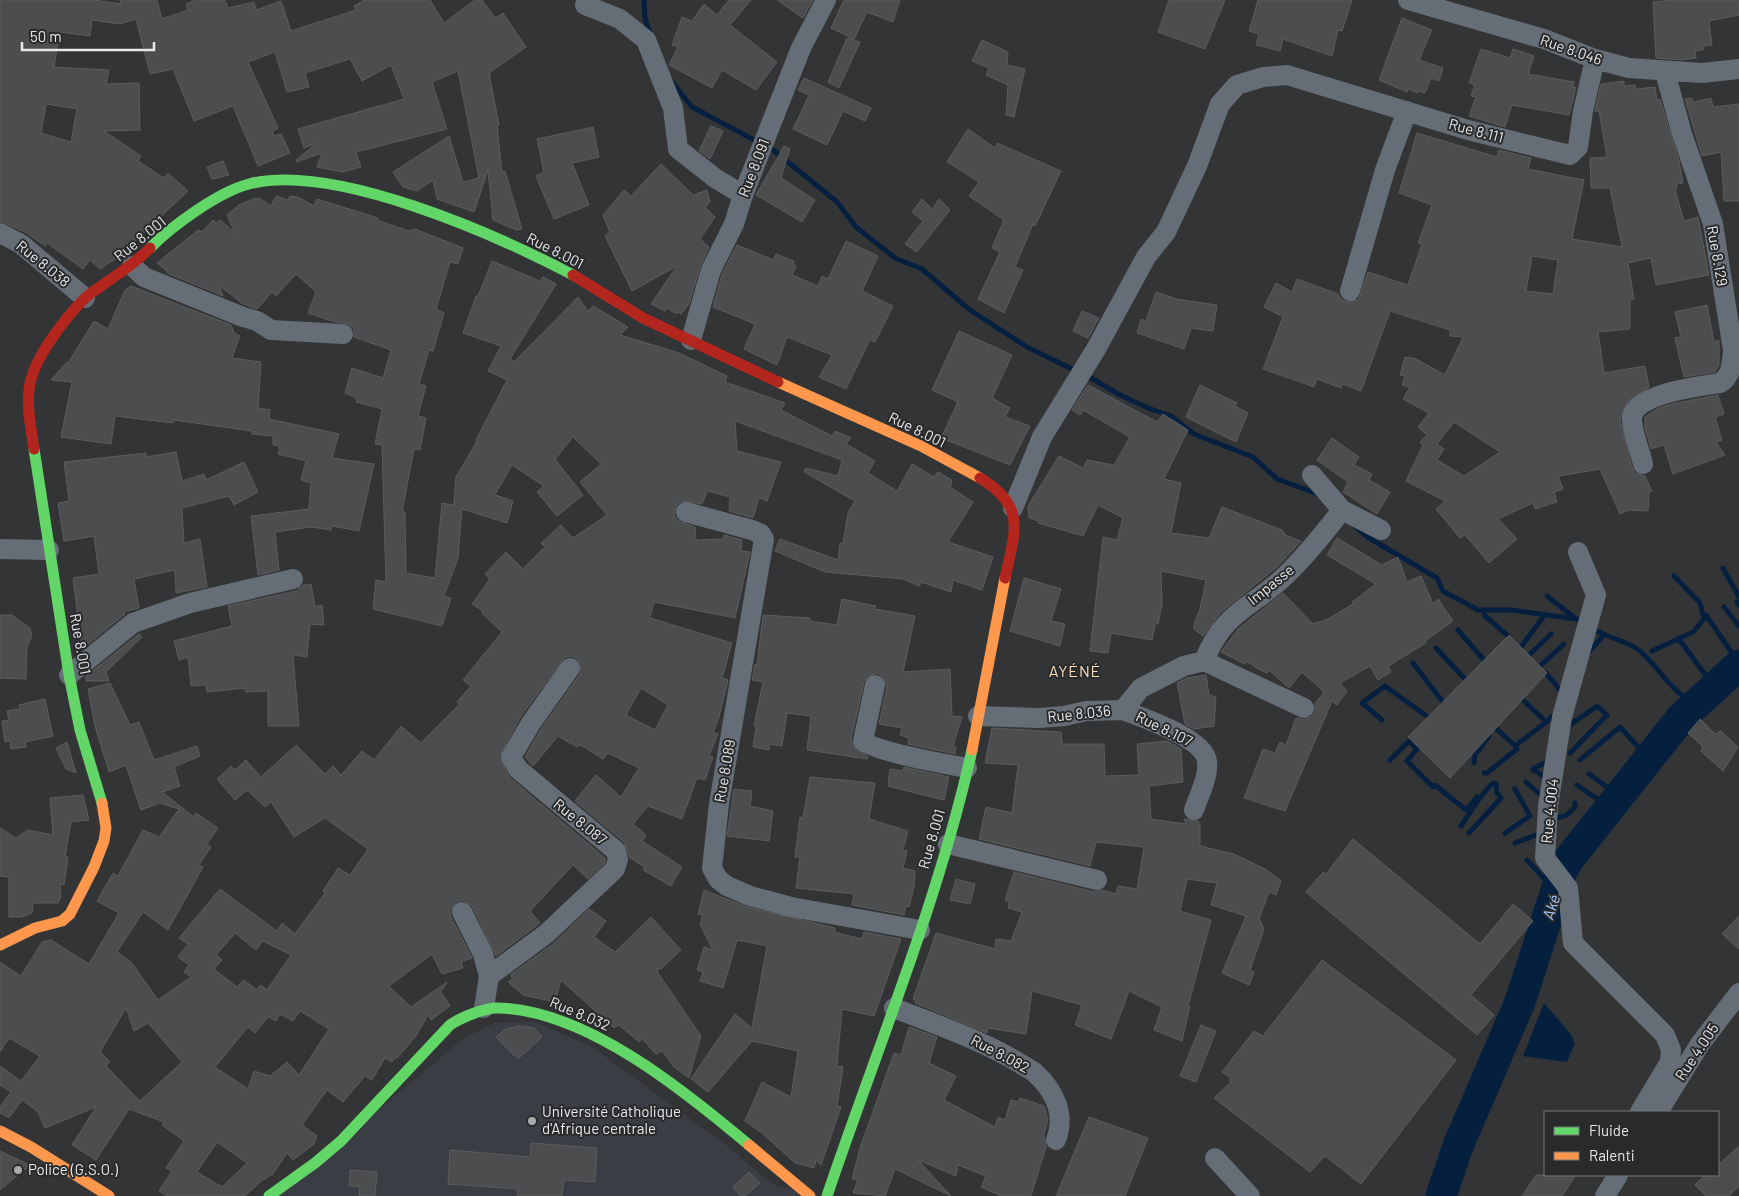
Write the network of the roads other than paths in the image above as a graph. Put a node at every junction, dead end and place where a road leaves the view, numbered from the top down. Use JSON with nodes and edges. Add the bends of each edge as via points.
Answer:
{"nodes":[{"id":1,"x":826,"y":0,"type":"edge"},
{"id":2,"x":1408,"y":0,"type":"edge"},
{"id":3,"x":585,"y":5,"type":"dead end"},
{"id":4,"x":1595,"y":59,"type":"junction"},
{"id":5,"x":1739,"y":69,"type":"edge"},
{"id":6,"x":1665,"y":72,"type":"junction"},
{"id":7,"x":1407,"y":111,"type":"junction"},
{"id":8,"x":743,"y":196,"type":"junction"},
{"id":9,"x":0,"y":233,"type":"edge"},
{"id":10,"x":132,"y":266,"type":"junction"},
{"id":11,"x":1350,"y":291,"type":"dead end"},
{"id":12,"x":85,"y":298,"type":"junction"},
{"id":13,"x":343,"y":334,"type":"dead end"},
{"id":14,"x":691,"y":340,"type":"junction"},
{"id":15,"x":1644,"y":464,"type":"dead end"},
{"id":16,"x":1312,"y":475,"type":"dead end"},
{"id":17,"x":1013,"y":508,"type":"junction"},
{"id":18,"x":1342,"y":510,"type":"junction"},
{"id":19,"x":686,"y":512,"type":"dead end"},
{"id":20,"x":1381,"y":530,"type":"dead end"},
{"id":21,"x":0,"y":549,"type":"edge"},
{"id":22,"x":49,"y":550,"type":"junction"},
{"id":23,"x":1578,"y":552,"type":"dead end"},
{"id":24,"x":293,"y":579,"type":"dead end"},
{"id":25,"x":1204,"y":661,"type":"junction"},
{"id":26,"x":570,"y":668,"type":"dead end"},
{"id":27,"x":70,"y":675,"type":"junction"},
{"id":28,"x":875,"y":685,"type":"dead end"},
{"id":29,"x":1304,"y":708,"type":"dead end"},
{"id":30,"x":1123,"y":710,"type":"junction"},
{"id":31,"x":978,"y":716,"type":"junction"},
{"id":32,"x":967,"y":768,"type":"junction"},
{"id":33,"x":1194,"y":810,"type":"dead end"},
{"id":34,"x":948,"y":844,"type":"junction"},
{"id":35,"x":1097,"y":880,"type":"dead end"},
{"id":36,"x":462,"y":912,"type":"dead end"},
{"id":37,"x":920,"y":930,"type":"junction"},
{"id":38,"x":0,"y":946,"type":"edge"},
{"id":39,"x":489,"y":976,"type":"junction"},
{"id":40,"x":1739,"y":993,"type":"edge"},
{"id":41,"x":484,"y":1008,"type":"junction"},
{"id":42,"x":894,"y":1008,"type":"junction"},
{"id":43,"x":1641,"y":1111,"type":"edge"},
{"id":44,"x":1659,"y":1111,"type":"edge"},
{"id":45,"x":0,"y":1131,"type":"edge"},
{"id":46,"x":1056,"y":1140,"type":"dead end"},
{"id":47,"x":1215,"y":1158,"type":"dead end"},
{"id":48,"x":1602,"y":1176,"type":"edge"},
{"id":49,"x":1617,"y":1176,"type":"edge"},
{"id":50,"x":109,"y":1196,"type":"edge"},
{"id":51,"x":269,"y":1196,"type":"edge"},
{"id":52,"x":810,"y":1196,"type":"edge"},
{"id":53,"x":826,"y":1196,"type":"edge"},
{"id":54,"x":1250,"y":1196,"type":"edge"},
{"id":55,"x":1593,"y":1196,"type":"edge"},
{"id":56,"x":1605,"y":1196,"type":"edge"}],
"edges":[{"from":1,"to":8,"type":"street","name":"Rue 8.091","via":[[801,48]]},
{"from":2,"to":4,"type":"street","name":"Rue 8.046","via":[[1544,39]]},
{"from":3,"to":8,"type":"street","via":[[620,19],[646,40],[673,108],[678,148]]},
{"from":4,"to":6,"type":"street","name":"Rue 8.046","via":[[1629,68]]},
{"from":4,"to":7,"type":"street","name":"Rue 8.111","via":[[1578,146],[1570,155]]},
{"from":5,"to":6,"type":"street","name":"Rue 8.046","via":[[1702,74]]},
{"from":6,"to":15,"type":"street","name":"Rue 8.129","via":[[1713,224],[1733,350],[1732,366],[1725,380],[1676,391],[1636,407],[1632,418]]},
{"from":7,"to":11,"type":"street","via":[[1385,170]]},
{"from":7,"to":17,"type":"street","name":"Rue 8.111","via":[[1287,76],[1263,77],[1237,85],[1220,104],[1197,166],[1166,232],[1146,257],[1096,349],[1042,437]]},
{"from":8,"to":14,"type":"street","name":"Rue 8.091","via":[[734,224],[711,270]]},
{"from":9,"to":12,"type":"street","name":"Rue 8.038","via":[[21,244]]},
{"from":10,"to":12,"type":"street","name":"Rue 8.001"},
{"from":10,"to":13,"type":"street","via":[[144,277],[257,321],[271,330]]},
{"from":10,"to":14,"type":"street","name":"Rue 8.001","via":[[157,241],[230,192],[252,183],[274,180],[312,182],[438,214],[572,275],[621,306]]},
{"from":12,"to":22,"type":"street","name":"Rue 8.001","via":[[56,333],[30,375],[28,412]]},
{"from":14,"to":17,"type":"street","name":"Rue 8.001","via":[[933,454],[990,484]]},
{"from":16,"to":18,"type":"street"},
{"from":17,"to":31,"type":"street","name":"Rue 8.001","via":[[1011,545]]},
{"from":18,"to":20,"type":"street"},
{"from":18,"to":25,"type":"street","name":"Impasse","via":[[1283,578],[1237,612],[1219,630]]},
{"from":19,"to":37,"type":"street","name":"Rue 8.089","via":[[752,530],[764,539],[719,804],[712,868],[718,879],[750,896],[791,907]]},
{"from":21,"to":22,"type":"street"},
{"from":22,"to":27,"type":"street","name":"Rue 8.001"},
{"from":23,"to":43,"type":"street","name":"Rue 4.004","via":[[1596,595],[1562,717],[1548,806],[1545,858],[1568,888],[1572,943],[1665,1035],[1671,1050],[1670,1062]]},
{"from":24,"to":27,"type":"street","via":[[190,603],[133,623]]},
{"from":25,"to":29,"type":"street"},
{"from":25,"to":30,"type":"street","name":"Rue 8.036","via":[[1184,666],[1141,688]]},
{"from":26,"to":39,"type":"street","name":"Rue 8.087","via":[[511,757],[518,770],[616,851],[618,863],[546,934]]},
{"from":27,"to":38,"type":"street","name":"Rue 8.001","via":[[80,730],[104,811],[104,842],[70,914],[62,921],[35,928]]},
{"from":28,"to":32,"type":"street","via":[[863,741]]},
{"from":30,"to":31,"type":"street","name":"Rue 8.036","via":[[1086,711],[1039,718]]},
{"from":30,"to":33,"type":"street","name":"Rue 8.107","via":[[1198,745],[1207,759],[1206,774]]},
{"from":31,"to":32,"type":"street","name":"Rue 8.001"},
{"from":32,"to":34,"type":"street","name":"Rue 8.001"},
{"from":34,"to":35,"type":"street"},
{"from":34,"to":37,"type":"street","name":"Rue 8.001"},
{"from":36,"to":39,"type":"street","via":[[483,954]]},
{"from":37,"to":42,"type":"street","name":"Rue 8.001"},
{"from":39,"to":41,"type":"street"},
{"from":40,"to":44,"type":"street","name":"Rue 4.005","via":[[1700,1044]]},
{"from":41,"to":51,"type":"street","name":"Rue 8.032","via":[[460,1018],[434,1039],[397,1082],[322,1157]]},
{"from":41,"to":52,"type":"street","name":"Rue 8.032","via":[[513,1008],[550,1016],[587,1031],[627,1053],[694,1102]]},
{"from":42,"to":46,"type":"street","name":"Rue 8.082","via":[[968,1037],[1033,1071],[1060,1107],[1060,1128]]},
{"from":42,"to":53,"type":"street","name":"Rue 8.001"},
{"from":45,"to":50,"type":"street"},
{"from":47,"to":54,"type":"street"},
{"from":48,"to":55,"type":"street"},
{"from":49,"to":56,"type":"street"}]}
